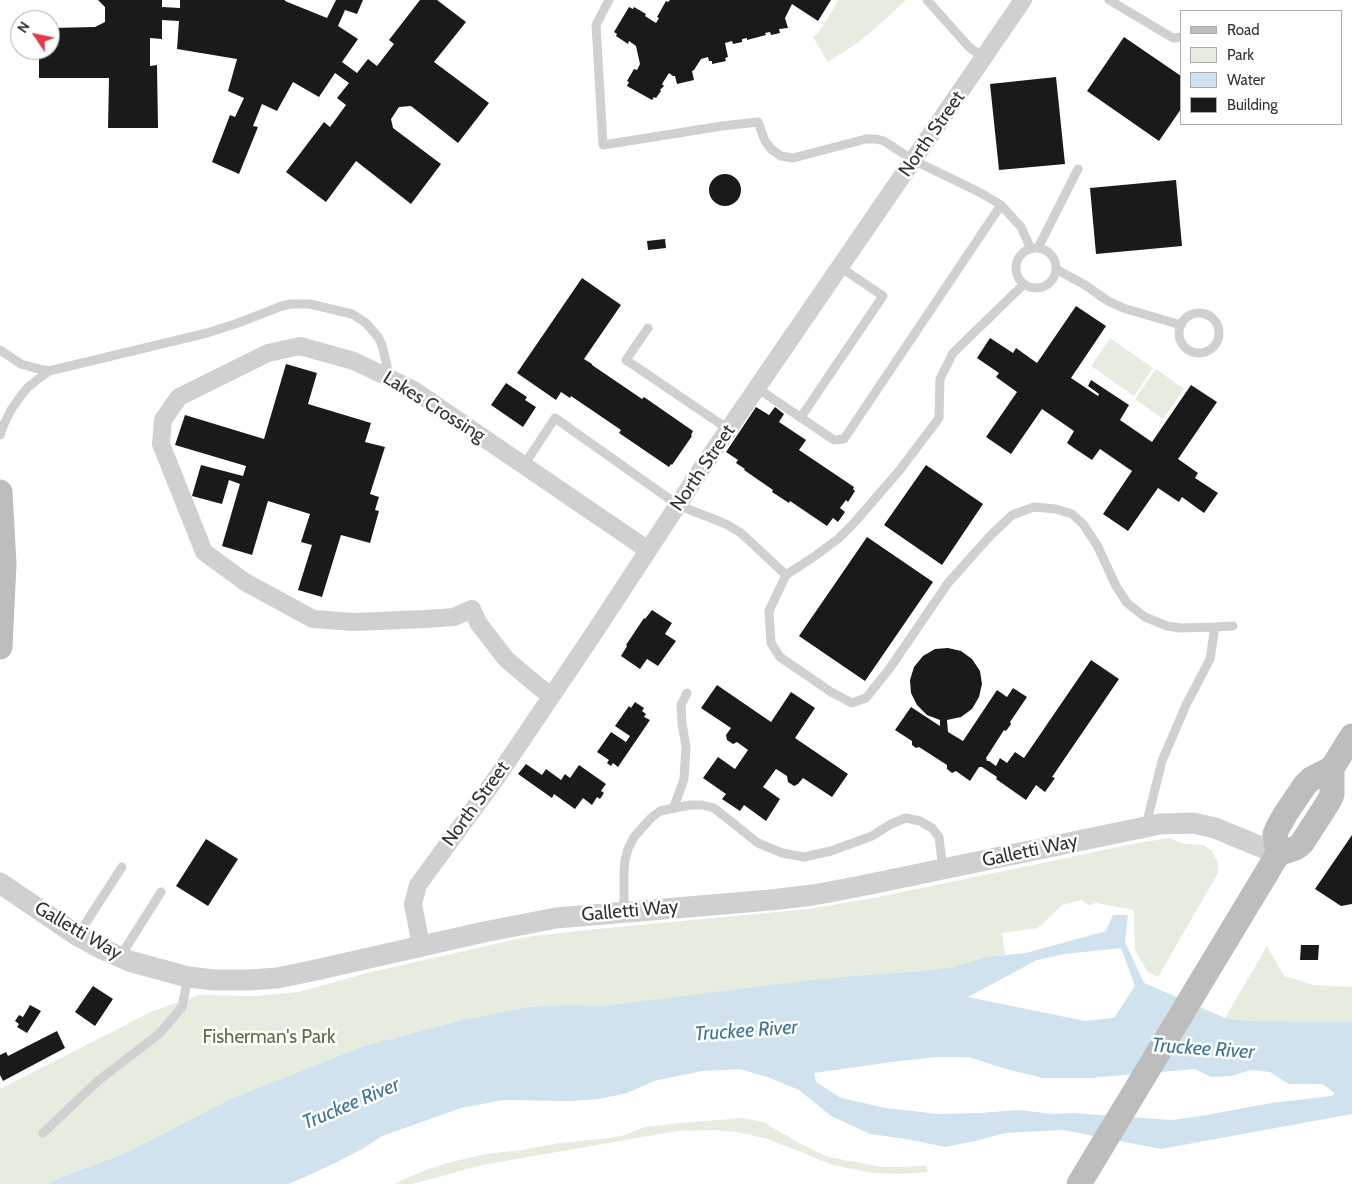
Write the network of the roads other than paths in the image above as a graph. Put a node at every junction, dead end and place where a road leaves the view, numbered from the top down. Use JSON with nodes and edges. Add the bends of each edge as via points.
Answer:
{"nodes":[{"id":1,"x":609,"y":0,"type":"edge"},
{"id":2,"x":927,"y":0,"type":"edge"},
{"id":3,"x":1024,"y":0,"type":"edge"},
{"id":4,"x":1109,"y":0,"type":"edge"},
{"id":5,"x":1180,"y":37,"type":"edge"},
{"id":6,"x":984,"y":58,"type":"junction"},
{"id":7,"x":914,"y":160,"type":"junction"},
{"id":8,"x":1078,"y":169,"type":"dead end"},
{"id":9,"x":1002,"y":206,"type":"junction"},
{"id":10,"x":1034,"y":249,"type":"junction"},
{"id":11,"x":840,"y":267,"type":"junction"},
{"id":12,"x":1056,"y":269,"type":"junction"},
{"id":13,"x":1024,"y":284,"type":"junction"},
{"id":14,"x":1180,"y":325,"type":"junction"},
{"id":15,"x":648,"y":328,"type":"dead end"},
{"id":16,"x":0,"y":350,"type":"edge"},
{"id":17,"x":48,"y":371,"type":"junction"},
{"id":18,"x":388,"y":377,"type":"junction"},
{"id":19,"x":757,"y":388,"type":"junction"},
{"id":20,"x":801,"y":417,"type":"junction"},
{"id":21,"x":728,"y":429,"type":"junction"},
{"id":22,"x":0,"y":436,"type":"edge"},
{"id":23,"x":524,"y":465,"type":"junction"},
{"id":24,"x":0,"y":492,"type":"edge"},
{"id":25,"x":678,"y":504,"type":"junction"},
{"id":26,"x":648,"y":550,"type":"junction"},
{"id":27,"x":786,"y":575,"type":"junction"},
{"id":28,"x":1233,"y":626,"type":"dead end"},
{"id":29,"x":1216,"y":627,"type":"junction"},
{"id":30,"x":0,"y":647,"type":"edge"},
{"id":31,"x":686,"y":693,"type":"dead end"},
{"id":32,"x":552,"y":695,"type":"junction"},
{"id":33,"x":1352,"y":736,"type":"edge"},
{"id":34,"x":674,"y":807,"type":"junction"},
{"id":35,"x":1146,"y":826,"type":"junction"},
{"id":36,"x":1278,"y":854,"type":"junction"},
{"id":37,"x":122,"y":867,"type":"dead end"},
{"id":38,"x":943,"y":869,"type":"junction"},
{"id":39,"x":0,"y":883,"type":"edge"},
{"id":40,"x":161,"y":892,"type":"dead end"},
{"id":41,"x":624,"y":912,"type":"junction"},
{"id":42,"x":78,"y":935,"type":"junction"},
{"id":43,"x":421,"y":946,"type":"junction"},
{"id":44,"x":120,"y":957,"type":"junction"},
{"id":45,"x":188,"y":977,"type":"junction"},
{"id":46,"x":43,"y":1133,"type":"dead end"},
{"id":47,"x":1080,"y":1184,"type":"edge"}],
"edges":[{"from":1,"to":7,"type":"lane","via":[[596,24],[602,146],[758,122],[765,141],[781,156],[793,158],[876,139]]},
{"from":2,"to":6,"type":"lane","via":[[969,48]]},
{"from":3,"to":6,"type":"street","name":"North Street"},
{"from":4,"to":5,"type":"lane","via":[[1173,38]]},
{"from":6,"to":7,"type":"street","name":"North Street"},
{"from":7,"to":9,"type":"lane"},
{"from":7,"to":11,"type":"street","name":"North Street"},
{"from":8,"to":10,"type":"lane"},
{"from":9,"to":10,"type":"lane","via":[[1021,227]]},
{"from":9,"to":20,"type":"lane","via":[[844,439],[834,440]]},
{"from":10,"to":12,"type":"lane","via":[[1050,254]]},
{"from":10,"to":13,"type":"lane","via":[[1025,251],[1017,261],[1016,267]]},
{"from":11,"to":19,"type":"street","name":"North Street"},
{"from":11,"to":20,"type":"lane","via":[[883,296]]},
{"from":12,"to":13,"type":"lane","via":[[1049,284],[1029,287]]},
{"from":12,"to":14,"type":"lane","via":[[1123,308]]},
{"from":13,"to":27,"type":"lane","via":[[953,354],[940,379],[939,418],[898,471],[838,539]]},
{"from":14,"to":14,"type":"lane","via":[[1182,344],[1192,352],[1210,350],[1218,340],[1218,326],[1210,315],[1196,313]]},
{"from":15,"to":21,"type":"lane","via":[[626,360]]},
{"from":16,"to":17,"type":"lane","via":[[21,364]]},
{"from":17,"to":18,"type":"lane","via":[[207,333],[282,306],[310,304],[352,314],[366,323],[382,345]]},
{"from":17,"to":22,"type":"lane","via":[[20,397]]},
{"from":18,"to":23,"type":"street","name":"Lakes Crossing","via":[[412,389]]},
{"from":18,"to":32,"type":"street","name":"Lakes Crossing","via":[[354,360],[300,346],[268,353],[179,397],[163,420],[161,444],[204,552],[245,582],[313,620],[426,619],[454,617],[472,609],[478,624],[506,659]]},
{"from":19,"to":20,"type":"lane"},
{"from":19,"to":21,"type":"street","name":"North Street"},
{"from":21,"to":25,"type":"street","name":"North Street"},
{"from":23,"to":25,"type":"lane","via":[[555,418]]},
{"from":23,"to":26,"type":"street","name":"Lakes Crossing"},
{"from":24,"to":30,"type":"main road","via":[[4,564]]},
{"from":25,"to":26,"type":"street","name":"North Street"},
{"from":25,"to":27,"type":"lane","via":[[741,533]]},
{"from":26,"to":32,"type":"street","name":"North Street"},
{"from":27,"to":29,"type":"lane","via":[[770,612],[771,644],[780,657],[852,703],[866,698],[948,583],[990,536],[1012,515],[1034,507],[1072,514],[1083,524],[1098,545],[1127,603],[1145,617],[1180,628]]},
{"from":28,"to":29,"type":"lane"},
{"from":29,"to":35,"type":"lane","via":[[1210,659],[1162,761]]},
{"from":31,"to":34,"type":"lane","via":[[681,705],[686,747],[684,778]]},
{"from":32,"to":43,"type":"street","name":"North Street","via":[[418,885],[413,904]]},
{"from":33,"to":36,"type":"main road","via":[[1332,768],[1329,801],[1302,843]]},
{"from":34,"to":38,"type":"lane","via":[[702,805],[714,808],[758,843],[782,853],[804,857],[872,836],[906,818],[920,821],[932,828],[939,838]]},
{"from":34,"to":41,"type":"lane","via":[[651,818],[628,849],[624,872]]},
{"from":35,"to":36,"type":"street","name":"Galletti Way","via":[[1176,823],[1215,828]]},
{"from":35,"to":38,"type":"street","name":"Galletti Way"},
{"from":36,"to":47,"type":"main road"},
{"from":37,"to":42,"type":"lane"},
{"from":38,"to":41,"type":"street","name":"Galletti Way","via":[[813,895]]},
{"from":39,"to":42,"type":"street","name":"Galletti Way"},
{"from":40,"to":44,"type":"lane"},
{"from":41,"to":43,"type":"street","name":"Galletti Way","via":[[525,923]]},
{"from":42,"to":44,"type":"street","name":"Galletti Way"},
{"from":43,"to":45,"type":"street","name":"Galletti Way","via":[[277,978],[215,980]]},
{"from":44,"to":45,"type":"street","name":"Galletti Way"},
{"from":45,"to":46,"type":"lane","via":[[182,1007],[160,1034],[99,1080]]}]}
